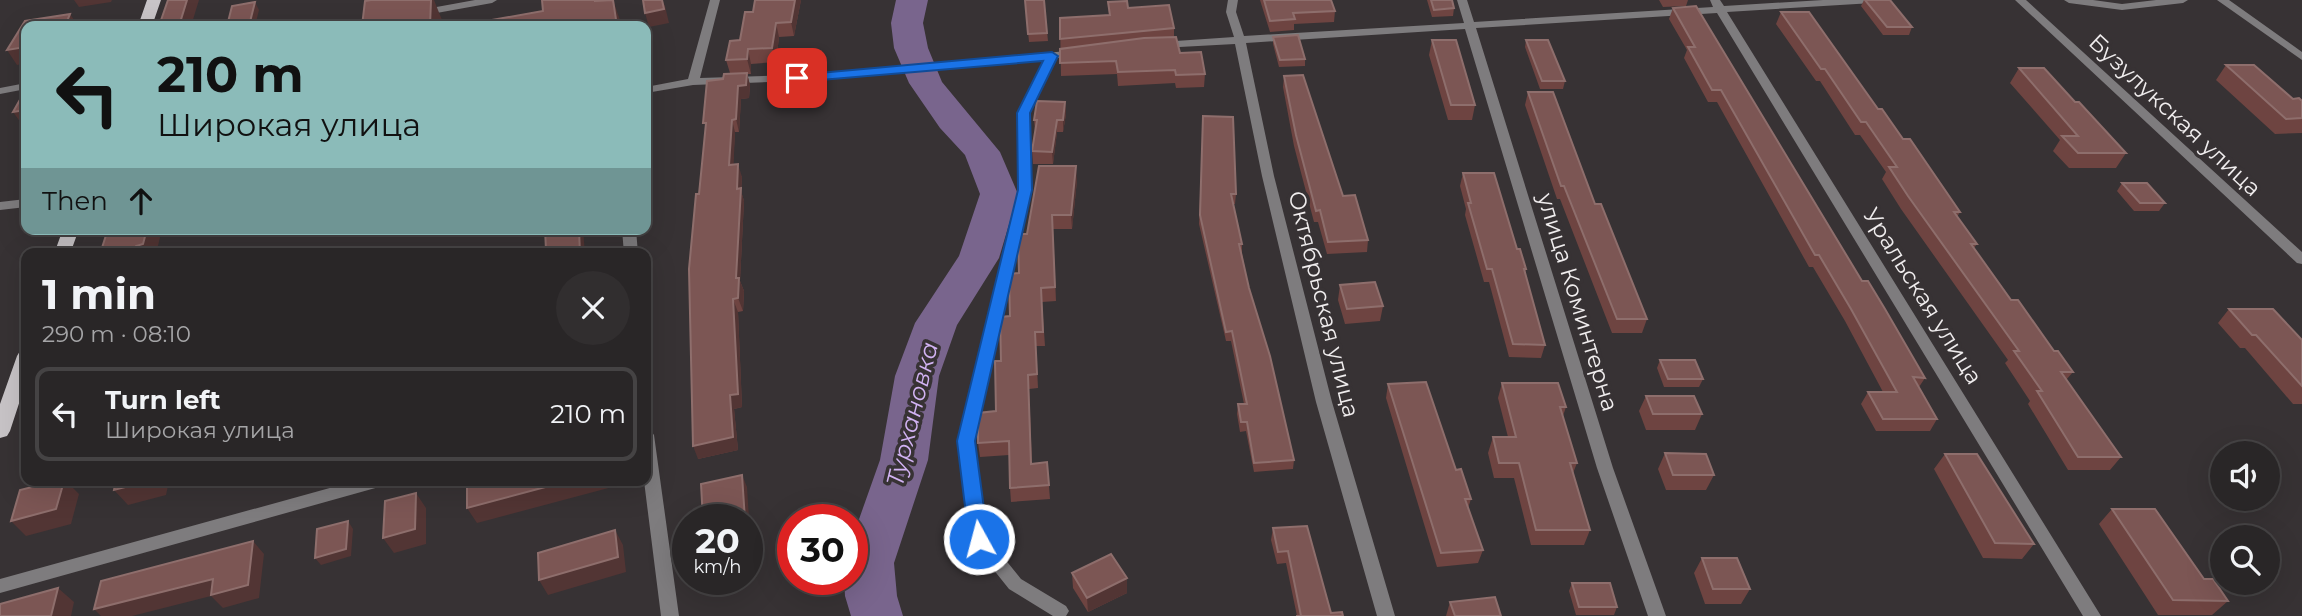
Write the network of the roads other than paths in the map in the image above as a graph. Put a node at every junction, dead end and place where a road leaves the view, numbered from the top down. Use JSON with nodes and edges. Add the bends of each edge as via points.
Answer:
{"nodes":[{"id":1,"x":154,"y":0,"type":"edge"},
{"id":2,"x":492,"y":0,"type":"edge"},
{"id":3,"x":715,"y":0,"type":"edge"},
{"id":4,"x":1233,"y":0,"type":"edge"},
{"id":5,"x":1462,"y":0,"type":"edge"},
{"id":6,"x":1873,"y":0,"type":"edge"},
{"id":7,"x":2020,"y":0,"type":"edge"},
{"id":8,"x":2069,"y":0,"type":"edge"},
{"id":9,"x":2183,"y":0,"type":"edge"},
{"id":10,"x":2222,"y":0,"type":"edge"},
{"id":11,"x":455,"y":3,"type":"edge"},
{"id":12,"x":1717,"y":4,"type":"edge"},
{"id":13,"x":405,"y":15,"type":"edge"},
{"id":14,"x":393,"y":18,"type":"edge"},
{"id":15,"x":147,"y":21,"type":"edge"},
{"id":16,"x":374,"y":21,"type":"edge"},
{"id":17,"x":1470,"y":25,"type":"junction"},
{"id":18,"x":1240,"y":40,"type":"junction"},
{"id":19,"x":1144,"y":46,"type":"edge"},
{"id":20,"x":1091,"y":52,"type":"edge"},
{"id":21,"x":1052,"y":56,"type":"junction"},
{"id":22,"x":2302,"y":57,"type":"edge"},
{"id":23,"x":693,"y":82,"type":"junction"},
{"id":24,"x":21,"y":87,"type":"edge"},
{"id":25,"x":651,"y":89,"type":"edge"},
{"id":26,"x":0,"y":91,"type":"edge"},
{"id":27,"x":21,"y":204,"type":"edge"},
{"id":28,"x":0,"y":206,"type":"edge"},
{"id":29,"x":2302,"y":260,"type":"edge"},
{"id":30,"x":21,"y":370,"type":"edge"},
{"id":31,"x":0,"y":431,"type":"edge"},
{"id":32,"x":651,"y":473,"type":"edge"},
{"id":33,"x":361,"y":486,"type":"edge"},
{"id":34,"x":0,"y":586,"type":"edge"},
{"id":35,"x":1060,"y":611,"type":"dead end"},
{"id":36,"x":670,"y":616,"type":"edge"},
{"id":37,"x":1386,"y":616,"type":"edge"},
{"id":38,"x":1657,"y":616,"type":"edge"},
{"id":39,"x":2092,"y":616,"type":"edge"}],
"edges":[{"from":1,"to":15,"type":"main road"},
{"from":2,"to":11,"type":"street"},
{"from":3,"to":23,"type":"street"},
{"from":4,"to":18,"type":"street","name":"Октябрьская улица","via":[[1231,12]]},
{"from":5,"to":17,"type":"street","name":"улица Коминтерна"},
{"from":6,"to":12,"type":"street"},
{"from":7,"to":29,"type":"street","name":"Бузулукская улица"},
{"from":8,"to":9,"type":"street","via":[[2122,7]]},
{"from":10,"to":22,"type":"street"},
{"from":11,"to":13,"type":"street"},
{"from":12,"to":17,"type":"street"},
{"from":12,"to":39,"type":"street","name":"Уральская улица"},
{"from":14,"to":16,"type":"street"},
{"from":17,"to":18,"type":"street"},
{"from":17,"to":38,"type":"street","name":"улица Коминтерна","via":[[1605,468]]},
{"from":18,"to":19,"type":"street"},
{"from":18,"to":37,"type":"street","name":"Октябрьская улица","via":[[1324,402]]},
{"from":20,"to":21,"type":"street"},
{"from":21,"to":23,"type":"street","via":[[797,78]]},
{"from":21,"to":35,"type":"street","via":[[1023,113],[1025,190],[966,441],[979,539],[1014,584]]},
{"from":23,"to":25,"type":"street"},
{"from":24,"to":26,"type":"street"},
{"from":27,"to":28,"type":"street"},
{"from":30,"to":31,"type":"main road"},
{"from":32,"to":36,"type":"street"},
{"from":33,"to":34,"type":"street"}]}
